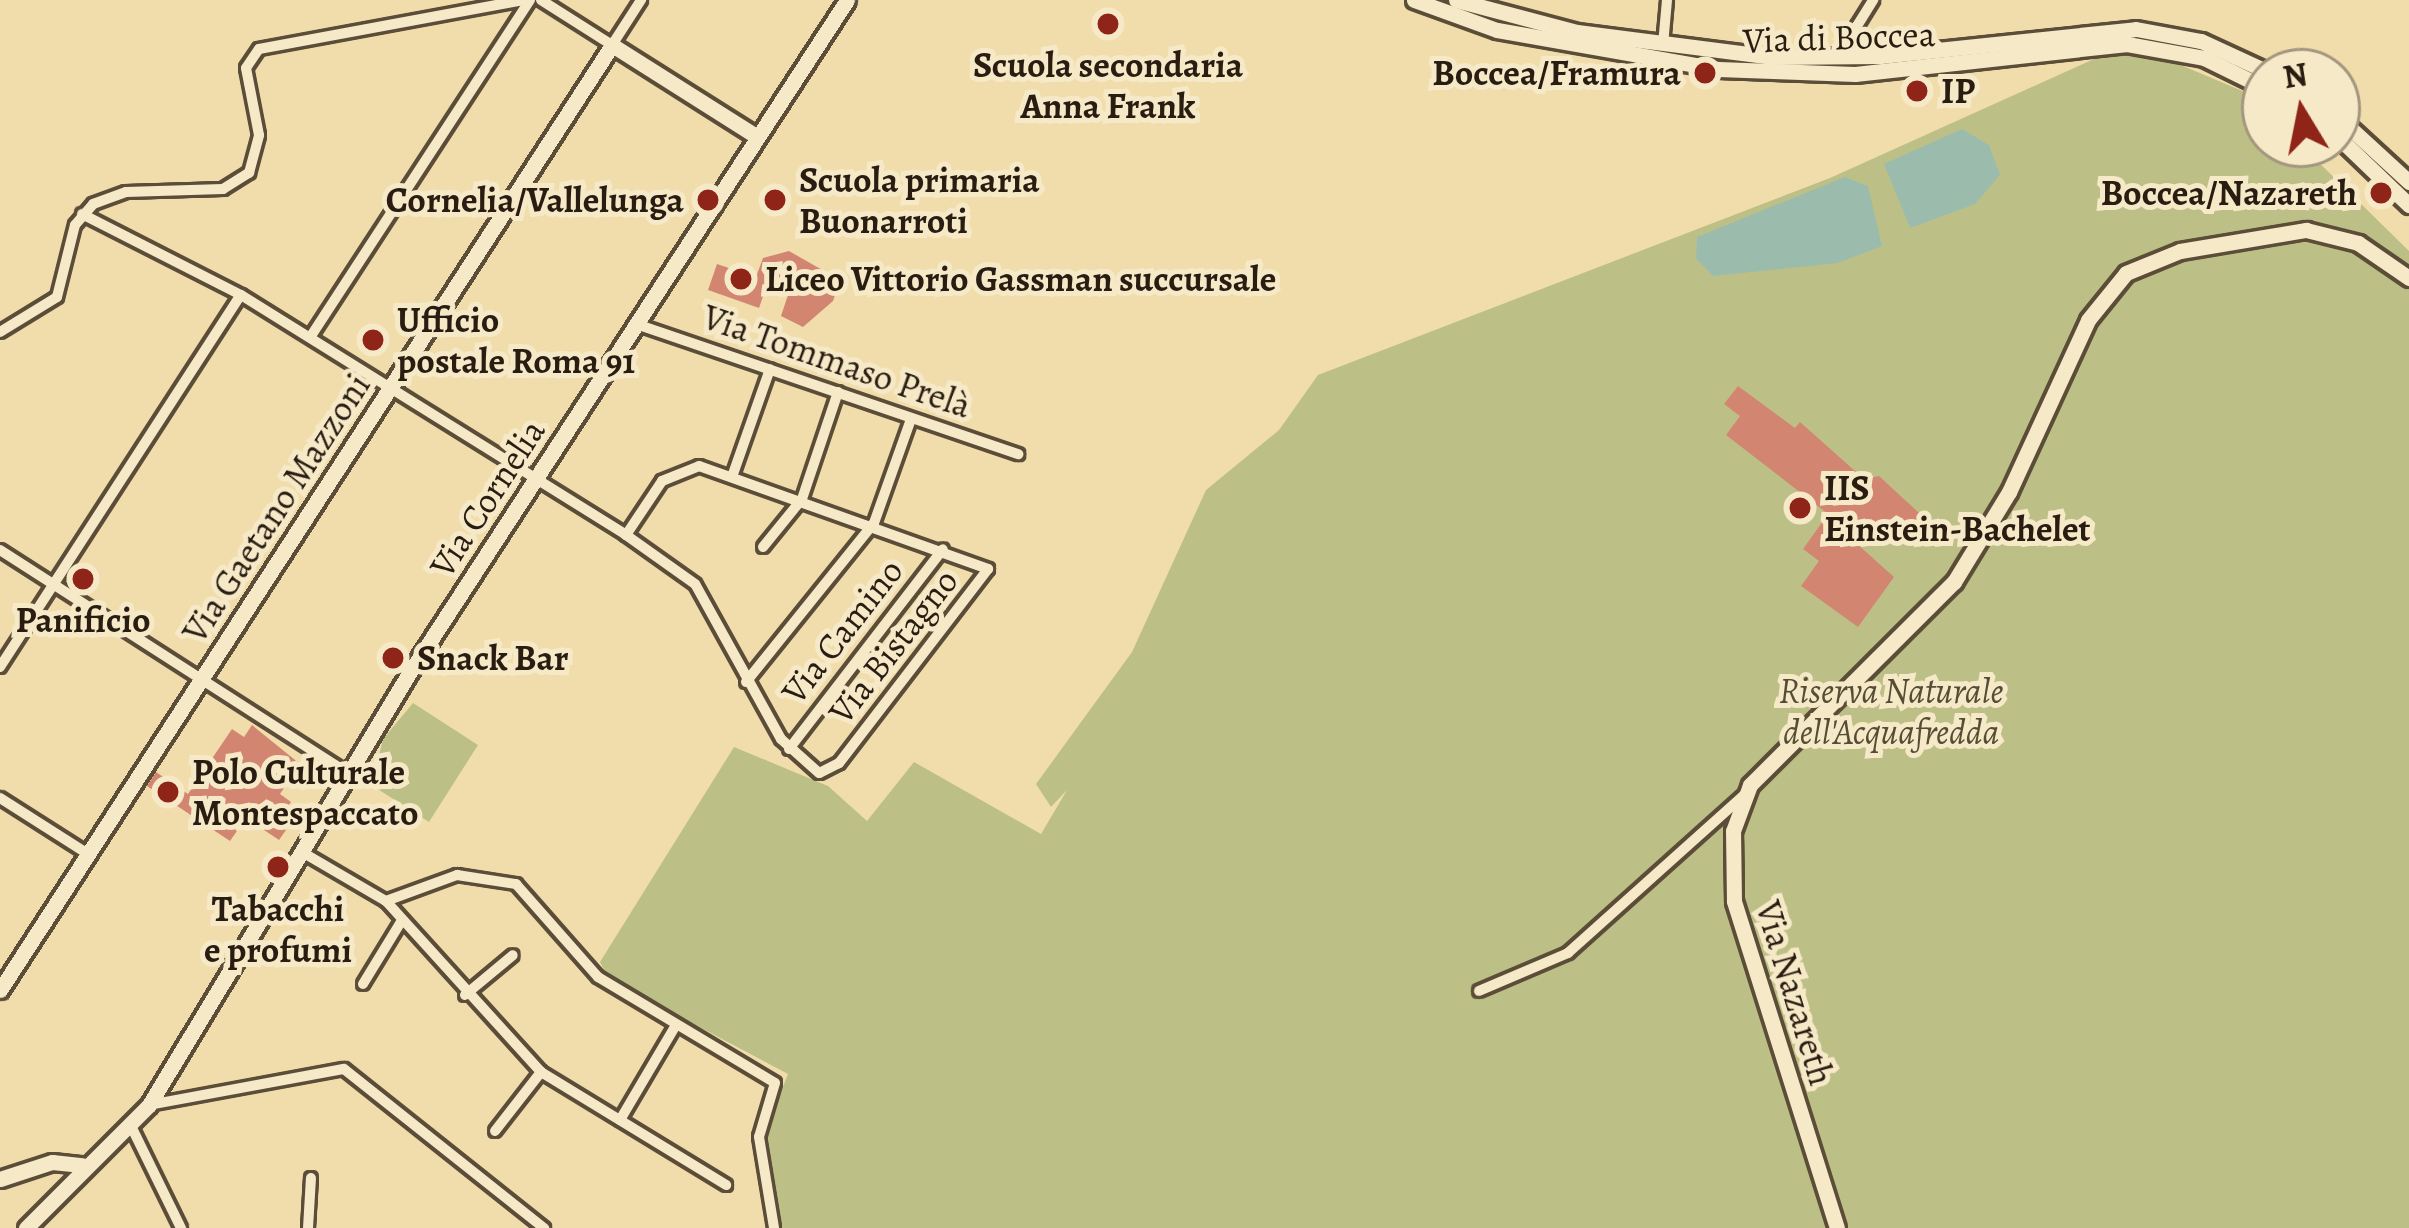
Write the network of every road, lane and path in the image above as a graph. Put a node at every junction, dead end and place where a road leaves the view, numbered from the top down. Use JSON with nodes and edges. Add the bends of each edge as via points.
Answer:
{"nodes":[{"id":1,"x":527,"y":0,"type":"edge"},
{"id":2,"x":542,"y":0,"type":"edge"},
{"id":3,"x":641,"y":0,"type":"edge"},
{"id":4,"x":847,"y":0,"type":"edge"},
{"id":5,"x":1414,"y":0,"type":"edge"},
{"id":6,"x":1456,"y":0,"type":"edge"},
{"id":7,"x":1667,"y":0,"type":"edge"},
{"id":8,"x":1873,"y":0,"type":"edge"},
{"id":9,"x":612,"y":45,"type":"junction"},
{"id":10,"x":1663,"y":45,"type":"junction"},
{"id":11,"x":2241,"y":60,"type":"edge"},
{"id":12,"x":1855,"y":66,"type":"junction"},
{"id":13,"x":2241,"y":76,"type":"edge"},
{"id":14,"x":756,"y":136,"type":"junction"},
{"id":15,"x":2361,"y":138,"type":"edge"},
{"id":16,"x":2361,"y":159,"type":"edge"},
{"id":17,"x":2409,"y":182,"type":"edge"},
{"id":18,"x":2409,"y":205,"type":"edge"},
{"id":19,"x":82,"y":214,"type":"junction"},
{"id":20,"x":2409,"y":278,"type":"edge"},
{"id":21,"x":241,"y":295,"type":"junction"},
{"id":22,"x":636,"y":324,"type":"junction"},
{"id":23,"x":0,"y":332,"type":"edge"},
{"id":24,"x":311,"y":336,"type":"junction"},
{"id":25,"x":770,"y":369,"type":"junction"},
{"id":26,"x":391,"y":386,"type":"junction"},
{"id":27,"x":838,"y":392,"type":"junction"},
{"id":28,"x":911,"y":419,"type":"junction"},
{"id":29,"x":1018,"y":454,"type":"dead end"},
{"id":30,"x":733,"y":474,"type":"junction"},
{"id":31,"x":536,"y":478,"type":"junction"},
{"id":32,"x":802,"y":499,"type":"junction"},
{"id":33,"x":874,"y":523,"type":"junction"},
{"id":34,"x":626,"y":535,"type":"junction"},
{"id":35,"x":764,"y":547,"type":"dead end"},
{"id":36,"x":943,"y":549,"type":"junction"},
{"id":37,"x":0,"y":550,"type":"edge"},
{"id":38,"x":53,"y":585,"type":"junction"},
{"id":39,"x":0,"y":668,"type":"edge"},
{"id":40,"x":199,"y":680,"type":"junction"},
{"id":41,"x":746,"y":682,"type":"junction"},
{"id":42,"x":789,"y":749,"type":"junction"},
{"id":43,"x":347,"y":773,"type":"junction"},
{"id":44,"x":1744,"y":795,"type":"junction"},
{"id":45,"x":0,"y":798,"type":"edge"},
{"id":46,"x":302,"y":851,"type":"junction"},
{"id":47,"x":88,"y":854,"type":"junction"},
{"id":48,"x":386,"y":902,"type":"junction"},
{"id":49,"x":402,"y":920,"type":"junction"},
{"id":50,"x":513,"y":955,"type":"dead end"},
{"id":51,"x":363,"y":984,"type":"dead end"},
{"id":52,"x":0,"y":990,"type":"edge"},
{"id":53,"x":1479,"y":991,"type":"dead end"},
{"id":54,"x":465,"y":995,"type":"junction"},
{"id":55,"x":676,"y":1024,"type":"junction"},
{"id":56,"x":541,"y":1072,"type":"junction"},
{"id":57,"x":149,"y":1105,"type":"junction"},
{"id":58,"x":620,"y":1120,"type":"junction"},
{"id":59,"x":130,"y":1124,"type":"junction"},
{"id":60,"x":495,"y":1131,"type":"dead end"},
{"id":61,"x":82,"y":1165,"type":"junction"},
{"id":62,"x":311,"y":1178,"type":"dead end"},
{"id":63,"x":0,"y":1179,"type":"edge"},
{"id":64,"x":726,"y":1185,"type":"dead end"},
{"id":65,"x":26,"y":1228,"type":"edge"},
{"id":66,"x":181,"y":1228,"type":"edge"},
{"id":67,"x":308,"y":1228,"type":"edge"},
{"id":68,"x":544,"y":1228,"type":"edge"},
{"id":69,"x":774,"y":1228,"type":"edge"},
{"id":70,"x":1837,"y":1228,"type":"edge"}],
"edges":[{"from":1,"to":19,"type":"street","via":[[260,49],[246,68],[259,135],[249,173],[210,191],[120,193]]},
{"from":1,"to":24,"type":"street"},
{"from":2,"to":9,"type":"street"},
{"from":3,"to":9,"type":"street","name":"Via Gaetano Mazzoni"},
{"from":4,"to":14,"type":"street","name":"Via Cornelia"},
{"from":5,"to":12,"type":"street","name":"Via di Boccea","via":[[1497,30],[1609,54]]},
{"from":6,"to":10,"type":"street","name":"Via di Boccea"},
{"from":7,"to":10,"type":"street"},
{"from":8,"to":12,"type":"street","via":[[1856,26]]},
{"from":9,"to":14,"type":"street"},
{"from":9,"to":26,"type":"street","name":"Via Gaetano Mazzoni"},
{"from":10,"to":12,"type":"street","name":"Via di Boccea"},
{"from":11,"to":12,"type":"street","name":"Via di Boccea","via":[[2201,41],[2107,27]]},
{"from":12,"to":13,"type":"street","name":"Via di Boccea","via":[[2127,44],[2204,58]]},
{"from":14,"to":22,"type":"street","name":"Via Cornelia"},
{"from":15,"to":17,"type":"street"},
{"from":16,"to":18,"type":"street"},
{"from":19,"to":21,"type":"street","name":"Via Bistagno"},
{"from":19,"to":23,"type":"street","via":[[57,297]]},
{"from":20,"to":44,"type":"street","name":"Via Nazareth","via":[[2358,243],[2306,230],[2180,251],[2126,273],[2088,320],[2009,492],[1954,582],[1779,748]]},
{"from":21,"to":24,"type":"street","name":"Via Bistagno"},
{"from":21,"to":38,"type":"street"},
{"from":22,"to":25,"type":"street","name":"Via Tommaso Prelà"},
{"from":22,"to":31,"type":"street","name":"Via Cornelia"},
{"from":24,"to":26,"type":"street","name":"Via Bistagno"},
{"from":25,"to":27,"type":"street","name":"Via Tommaso Prelà"},
{"from":25,"to":30,"type":"street"},
{"from":26,"to":31,"type":"street","name":"Via Bistagno"},
{"from":26,"to":40,"type":"street","name":"Via Gaetano Mazzoni"},
{"from":27,"to":28,"type":"street","name":"Via Tommaso Prelà"},
{"from":27,"to":32,"type":"street"},
{"from":28,"to":29,"type":"street","name":"Via Tommaso Prelà"},
{"from":28,"to":33,"type":"street"},
{"from":30,"to":32,"type":"street","name":"Via Bistagno"},
{"from":30,"to":34,"type":"street","name":"Via Bistagno","via":[[699,466],[672,472]]},
{"from":31,"to":34,"type":"street","name":"Via Bistagno"},
{"from":31,"to":43,"type":"street","name":"Via Cornelia"},
{"from":32,"to":33,"type":"street","name":"Via Bistagno"},
{"from":32,"to":35,"type":"street"},
{"from":33,"to":36,"type":"street","name":"Via Bistagno"},
{"from":33,"to":41,"type":"street"},
{"from":34,"to":41,"type":"street","name":"Via Bistagno","via":[[695,584]]},
{"from":36,"to":42,"type":"street","name":"Via Camino"},
{"from":36,"to":42,"type":"street","name":"Via Bistagno","via":[[986,564],[987,573],[836,766],[820,773]]},
{"from":37,"to":38,"type":"street"},
{"from":38,"to":39,"type":"street"},
{"from":38,"to":40,"type":"street"},
{"from":40,"to":43,"type":"street"},
{"from":40,"to":47,"type":"street","name":"Via Gaetano Mazzoni"},
{"from":41,"to":42,"type":"street","name":"Via Bistagno"},
{"from":43,"to":46,"type":"street","name":"Via Cornelia"},
{"from":44,"to":53,"type":"street","via":[[1568,953]]},
{"from":44,"to":70,"type":"street","name":"Via Nazareth","via":[[1731,856],[1737,914]]},
{"from":45,"to":47,"type":"street"},
{"from":46,"to":48,"type":"street"},
{"from":46,"to":57,"type":"street","name":"Via Cornelia"},
{"from":47,"to":52,"type":"street","name":"Via Gaetano Mazzoni"},
{"from":48,"to":49,"type":"street"},
{"from":48,"to":55,"type":"street","via":[[457,875],[510,882],[535,898],[585,967]]},
{"from":49,"to":51,"type":"street"},
{"from":49,"to":54,"type":"street"},
{"from":50,"to":54,"type":"street"},
{"from":54,"to":56,"type":"street"},
{"from":55,"to":58,"type":"street"},
{"from":55,"to":69,"type":"street","via":[[776,1083],[758,1136]]},
{"from":56,"to":58,"type":"street"},
{"from":56,"to":60,"type":"street"},
{"from":57,"to":59,"type":"street"},
{"from":57,"to":68,"type":"street","via":[[344,1069]]},
{"from":58,"to":64,"type":"street"},
{"from":59,"to":61,"type":"street"},
{"from":59,"to":66,"type":"street"},
{"from":61,"to":63,"type":"street","via":[[52,1162]]},
{"from":61,"to":65,"type":"street"},
{"from":62,"to":67,"type":"street"}]}
